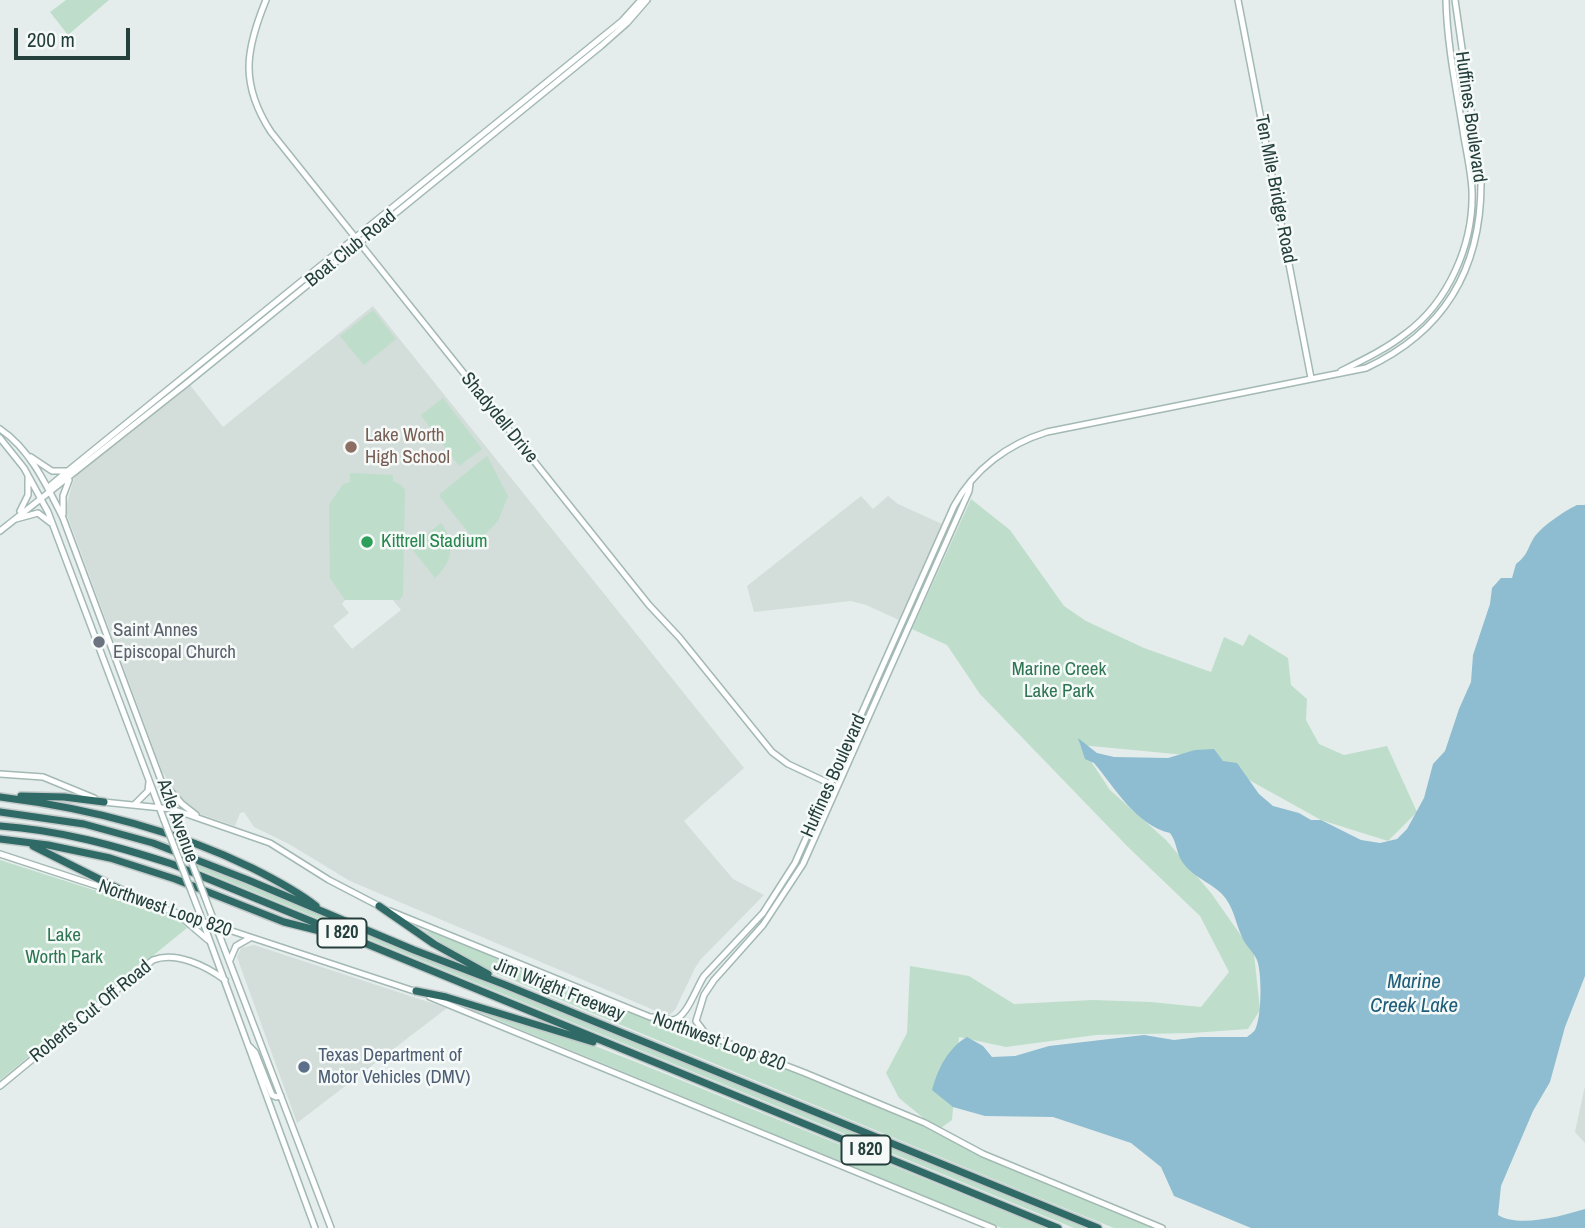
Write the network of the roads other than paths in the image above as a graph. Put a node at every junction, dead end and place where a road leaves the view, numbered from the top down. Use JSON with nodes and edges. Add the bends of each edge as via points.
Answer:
{"nodes":[{"id":1,"x":266,"y":0,"type":"edge"},
{"id":2,"x":641,"y":0,"type":"edge"},
{"id":3,"x":647,"y":0,"type":"edge"},
{"id":4,"x":1238,"y":0,"type":"edge"},
{"id":5,"x":1446,"y":0,"type":"edge"},
{"id":6,"x":1455,"y":0,"type":"edge"},
{"id":7,"x":464,"y":149,"type":"junction"},
{"id":8,"x":419,"y":194,"type":"junction"},
{"id":9,"x":357,"y":241,"type":"junction"},
{"id":10,"x":1338,"y":372,"type":"junction"},
{"id":11,"x":1311,"y":378,"type":"junction"},
{"id":12,"x":0,"y":429,"type":"edge"},
{"id":13,"x":0,"y":438,"type":"edge"},
{"id":14,"x":16,"y":443,"type":"junction"},
{"id":15,"x":71,"y":472,"type":"junction"},
{"id":16,"x":28,"y":475,"type":"junction"},
{"id":17,"x":49,"y":490,"type":"junction"},
{"id":18,"x":41,"y":496,"type":"junction"},
{"id":19,"x":63,"y":518,"type":"junction"},
{"id":20,"x":13,"y":520,"type":"junction"},
{"id":21,"x":55,"y":528,"type":"junction"},
{"id":22,"x":0,"y":531,"type":"edge"},
{"id":23,"x":91,"y":588,"type":"junction"},
{"id":24,"x":80,"y":592,"type":"junction"},
{"id":25,"x":101,"y":615,"type":"junction"},
{"id":26,"x":90,"y":620,"type":"junction"},
{"id":27,"x":0,"y":774,"type":"edge"},
{"id":28,"x":149,"y":779,"type":"junction"},
{"id":29,"x":161,"y":779,"type":"junction"},
{"id":30,"x":834,"y":786,"type":"junction"},
{"id":31,"x":0,"y":796,"type":"edge"},
{"id":32,"x":104,"y":802,"type":"junction"},
{"id":33,"x":133,"y":806,"type":"junction"},
{"id":34,"x":159,"y":807,"type":"junction"},
{"id":35,"x":172,"y":809,"type":"junction"},
{"id":36,"x":0,"y":812,"type":"edge"},
{"id":37,"x":199,"y":817,"type":"junction"},
{"id":38,"x":0,"y":826,"type":"edge"},
{"id":39,"x":0,"y":839,"type":"edge"},
{"id":40,"x":26,"y":842,"type":"junction"},
{"id":41,"x":0,"y":854,"type":"edge"},
{"id":42,"x":789,"y":880,"type":"junction"},
{"id":43,"x":145,"y":902,"type":"junction"},
{"id":44,"x":379,"y":906,"type":"junction"},
{"id":45,"x":322,"y":911,"type":"junction"},
{"id":46,"x":176,"y":913,"type":"junction"},
{"id":47,"x":204,"y":923,"type":"junction"},
{"id":48,"x":217,"y":927,"type":"junction"},
{"id":49,"x":250,"y":938,"type":"junction"},
{"id":50,"x":354,"y":938,"type":"junction"},
{"id":51,"x":212,"y":944,"type":"junction"},
{"id":52,"x":230,"y":960,"type":"junction"},
{"id":53,"x":718,"y":961,"type":"junction"},
{"id":54,"x":724,"y":968,"type":"junction"},
{"id":55,"x":225,"y":980,"type":"junction"},
{"id":56,"x":503,"y":984,"type":"junction"},
{"id":57,"x":416,"y":991,"type":"junction"},
{"id":58,"x":650,"y":1017,"type":"junction"},
{"id":59,"x":707,"y":1035,"type":"junction"},
{"id":60,"x":247,"y":1043,"type":"junction"},
{"id":61,"x":636,"y":1055,"type":"junction"},
{"id":62,"x":0,"y":1086,"type":"edge"},
{"id":63,"x":281,"y":1096,"type":"junction"},
{"id":64,"x":320,"y":1201,"type":"junction"},
{"id":65,"x":307,"y":1208,"type":"junction"},
{"id":66,"x":315,"y":1228,"type":"edge"},
{"id":67,"x":331,"y":1228,"type":"edge"},
{"id":68,"x":993,"y":1228,"type":"edge"},
{"id":69,"x":1058,"y":1228,"type":"edge"},
{"id":70,"x":1098,"y":1228,"type":"edge"},
{"id":71,"x":1162,"y":1228,"type":"edge"}],
"edges":[{"from":1,"to":9,"type":"main road","name":"Shadydell Drive","via":[[247,69],[257,111]]},
{"from":2,"to":7,"type":"main road","name":"Boat Club Road","via":[[622,21]]},
{"from":3,"to":8,"type":"main road","name":"Boat Club Road","via":[[627,23]]},
{"from":4,"to":11,"type":"main road","name":"Ten Mile Bridge Road"},
{"from":5,"to":10,"type":"main road","name":"Huffines Boulevard","via":[[1472,190],[1464,248],[1445,289],[1416,325],[1379,352]]},
{"from":6,"to":10,"type":"main road","name":"Huffines Boulevard","via":[[1481,180],[1472,253],[1452,294],[1414,339],[1366,368]]},
{"from":7,"to":8,"type":"main road"},
{"from":7,"to":9,"type":"main road","name":"Boat Club Road"},
{"from":8,"to":9,"type":"main road","name":"Boat Club Road"},
{"from":9,"to":15,"type":"main road","name":"Boat Club Road"},
{"from":9,"to":30,"type":"main road","name":"Shadydell Drive","via":[[772,752]]},
{"from":10,"to":11,"type":"main road","name":"Huffines Boulevard"},
{"from":11,"to":30,"type":"main road","name":"Huffines Boulevard","via":[[1047,432],[1001,453],[963,490],[954,506]]},
{"from":12,"to":14,"type":"main road","name":"Azle Avenue"},
{"from":13,"to":16,"type":"main road","name":"Azle Avenue"},
{"from":14,"to":15,"type":"main road","via":[[47,469]]},
{"from":14,"to":17,"type":"main road","name":"Azle Avenue"},
{"from":15,"to":17,"type":"main road","name":"Boat Club Road"},
{"from":15,"to":19,"type":"main road","via":[[63,496]]},
{"from":16,"to":18,"type":"main road","name":"Azle Avenue"},
{"from":16,"to":20,"type":"main road","via":[[28,495]]},
{"from":17,"to":18,"type":"main road","name":"Boat Club Road"},
{"from":17,"to":19,"type":"main road","name":"Azle Avenue"},
{"from":18,"to":20,"type":"main road","name":"Boat Club Road"},
{"from":18,"to":21,"type":"main road","name":"Azle Avenue"},
{"from":19,"to":23,"type":"main road","name":"Azle Avenue"},
{"from":20,"to":21,"type":"main road","via":[[38,513]]},
{"from":20,"to":22,"type":"main road","name":"Boat Club Road"},
{"from":21,"to":24,"type":"main road","name":"Azle Avenue"},
{"from":23,"to":24,"type":"main road"},
{"from":23,"to":25,"type":"main road","name":"Azle Avenue"},
{"from":24,"to":26,"type":"main road","name":"Azle Avenue"},
{"from":25,"to":26,"type":"main road"},
{"from":25,"to":29,"type":"main road","name":"Azle Avenue"},
{"from":26,"to":28,"type":"main road","name":"Azle Avenue"},
{"from":27,"to":32,"type":"main road","name":"Northwest Loop 820","via":[[47,778]]},
{"from":28,"to":33,"type":"main road","via":[[148,791]]},
{"from":28,"to":34,"type":"main road","name":"Azle Avenue"},
{"from":29,"to":35,"type":"main road","name":"Azle Avenue"},
{"from":29,"to":37,"type":"main road"},
{"from":30,"to":42,"type":"main road","name":"Huffines Boulevard"},
{"from":31,"to":32,"type":"highway"},
{"from":31,"to":45,"type":"highway","via":[[94,812],[187,840],[265,874]]},
{"from":32,"to":33,"type":"main road","name":"Northwest Loop 820"},
{"from":33,"to":34,"type":"main road","name":"Northwest Loop 820"},
{"from":34,"to":35,"type":"main road","name":"Northwest Loop 820"},
{"from":34,"to":47,"type":"main road","name":"Azle Avenue","bridge":true},
{"from":35,"to":37,"type":"main road","name":"Northwest Loop 820"},
{"from":35,"to":48,"type":"main road","name":"Azle Avenue","bridge":true},
{"from":36,"to":45,"type":"highway","name":"Jim Wright Freeway","number":"I 820","via":[[84,824],[153,843]]},
{"from":37,"to":44,"type":"main road","name":"Northwest Loop 820","via":[[270,844]]},
{"from":38,"to":50,"type":"highway","name":"Jim Wright Freeway","number":"I 820","via":[[62,834],[149,856]]},
{"from":39,"to":40,"type":"highway"},
{"from":40,"to":43,"type":"highway"},
{"from":40,"to":50,"type":"highway","via":[[131,864],[284,922]]},
{"from":41,"to":43,"type":"main road","name":"Northwest Loop 820"},
{"from":42,"to":53,"type":"main road","name":"Huffines Boulevard"},
{"from":42,"to":54,"type":"main road","name":"Huffines Boulevard","via":[[763,925]]},
{"from":43,"to":46,"type":"main road","name":"Northwest Loop 820"},
{"from":44,"to":56,"type":"highway"},
{"from":44,"to":58,"type":"main road","name":"Northwest Loop 820"},
{"from":45,"to":56,"type":"highway","name":"Jim Wright Freeway","number":"I 820"},
{"from":46,"to":47,"type":"main road","name":"Northwest Loop 820"},
{"from":46,"to":51,"type":"main road"},
{"from":47,"to":48,"type":"main road","name":"Northwest Loop 820"},
{"from":47,"to":51,"type":"main road","name":"Azle Avenue"},
{"from":48,"to":49,"type":"main road","name":"Northwest Loop 820"},
{"from":48,"to":52,"type":"main road","name":"Azle Avenue"},
{"from":49,"to":52,"type":"main road","via":[[236,946]]},
{"from":49,"to":57,"type":"main road","name":"Northwest Loop 820"},
{"from":50,"to":61,"type":"highway","name":"Jim Wright Freeway","number":"I 820"},
{"from":51,"to":55,"type":"main road","name":"Azle Avenue"},
{"from":52,"to":63,"type":"main road","name":"Azle Avenue"},
{"from":53,"to":54,"type":"main road"},
{"from":53,"to":58,"type":"main road","name":"Huffines Boulevard","via":[[696,988],[680,1019]]},
{"from":54,"to":59,"type":"main road","name":"Huffines Boulevard","via":[[696,1014],[699,1028]]},
{"from":55,"to":60,"type":"main road","name":"Azle Avenue"},
{"from":55,"to":62,"type":"main road","name":"Roberts Cut Off Road","via":[[182,958],[153,960]]},
{"from":56,"to":70,"type":"highway","name":"Jim Wright Freeway","number":"I 820"},
{"from":57,"to":61,"type":"highway"},
{"from":57,"to":68,"type":"main road","name":"Northwest Loop 820"},
{"from":58,"to":59,"type":"main road","name":"Northwest Loop 820"},
{"from":59,"to":71,"type":"main road","name":"Northwest Loop 820","via":[[925,1123],[983,1154]]},
{"from":60,"to":63,"type":"main road","via":[[272,1095]]},
{"from":60,"to":65,"type":"main road","name":"Azle Avenue"},
{"from":61,"to":69,"type":"highway","name":"Jim Wright Freeway","number":"I 820"},
{"from":63,"to":64,"type":"main road","name":"Azle Avenue"},
{"from":64,"to":65,"type":"main road"},
{"from":64,"to":67,"type":"main road","name":"Azle Avenue"},
{"from":65,"to":66,"type":"main road","name":"Azle Avenue"}]}
